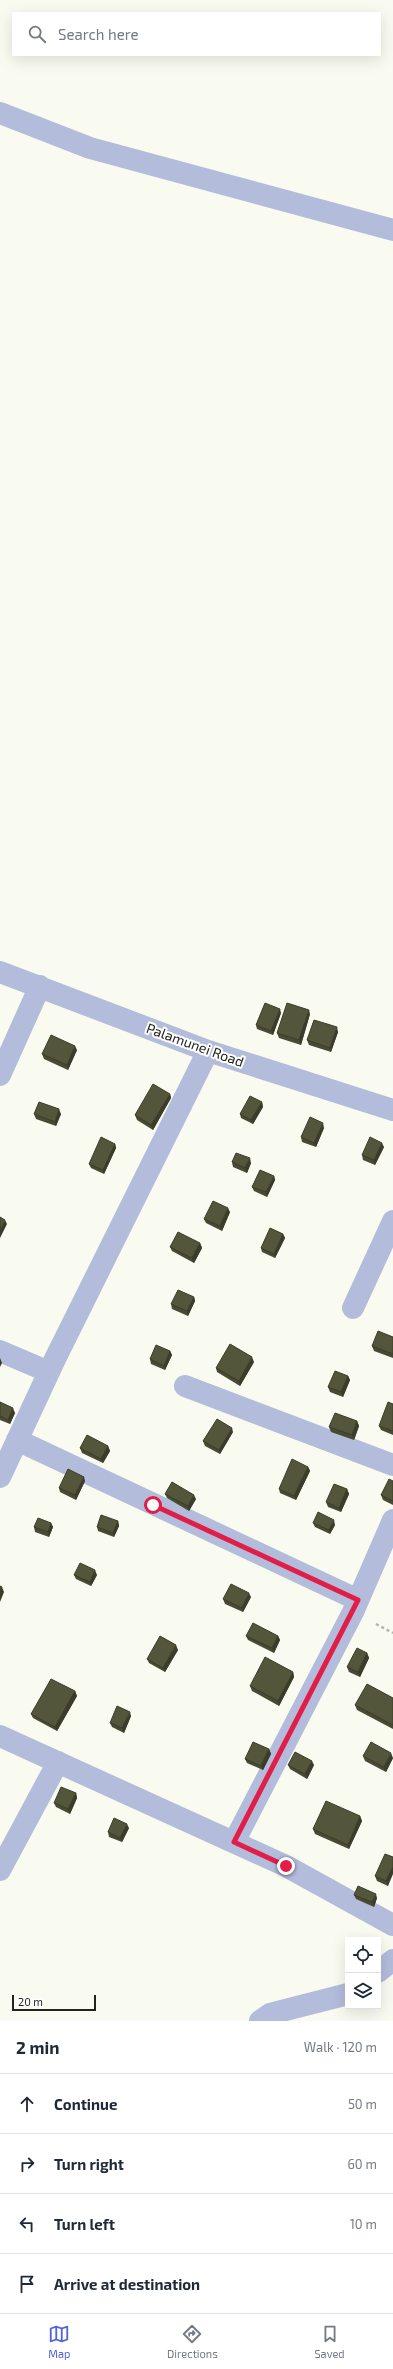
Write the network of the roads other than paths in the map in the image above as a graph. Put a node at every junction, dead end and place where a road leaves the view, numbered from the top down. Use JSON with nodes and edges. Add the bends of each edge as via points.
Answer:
{"nodes":[{"id":1,"x":0,"y":114,"type":"edge"},
{"id":2,"x":393,"y":230,"type":"edge"},
{"id":3,"x":0,"y":972,"type":"edge"},
{"id":4,"x":40,"y":986,"type":"junction"},
{"id":5,"x":208,"y":1051,"type":"junction"},
{"id":6,"x":0,"y":1075,"type":"edge"},
{"id":7,"x":393,"y":1110,"type":"edge"},
{"id":8,"x":393,"y":1221,"type":"edge"},
{"id":9,"x":352,"y":1308,"type":"dead end"},
{"id":10,"x":0,"y":1351,"type":"edge"},
{"id":11,"x":49,"y":1372,"type":"junction"},
{"id":12,"x":185,"y":1386,"type":"dead end"},
{"id":13,"x":17,"y":1440,"type":"junction"},
{"id":14,"x":393,"y":1465,"type":"edge"},
{"id":15,"x":0,"y":1476,"type":"edge"},
{"id":16,"x":393,"y":1520,"type":"edge"},
{"id":17,"x":358,"y":1600,"type":"junction"},
{"id":18,"x":0,"y":1736,"type":"edge"},
{"id":19,"x":58,"y":1762,"type":"junction"},
{"id":20,"x":234,"y":1842,"type":"junction"},
{"id":21,"x":0,"y":1870,"type":"edge"},
{"id":22,"x":393,"y":1925,"type":"edge"},
{"id":23,"x":393,"y":1960,"type":"edge"},
{"id":24,"x":381,"y":1970,"type":"edge"},
{"id":25,"x":345,"y":1995,"type":"edge"},
{"id":26,"x":260,"y":2021,"type":"edge"}],
"edges":[{"from":1,"to":2,"type":"street","via":[[90,148]]},
{"from":3,"to":4,"type":"street","name":"Palamunei Road"},
{"from":4,"to":5,"type":"street","name":"Palamunei Road"},
{"from":4,"to":6,"type":"street"},
{"from":5,"to":7,"type":"street","name":"Palamunei Road"},
{"from":5,"to":11,"type":"street"},
{"from":8,"to":9,"type":"street"},
{"from":10,"to":11,"type":"street"},
{"from":11,"to":13,"type":"street"},
{"from":12,"to":14,"type":"street"},
{"from":13,"to":15,"type":"street"},
{"from":13,"to":17,"type":"street"},
{"from":16,"to":17,"type":"street"},
{"from":17,"to":20,"type":"street"},
{"from":18,"to":19,"type":"street"},
{"from":19,"to":20,"type":"street"},
{"from":19,"to":21,"type":"street"},
{"from":20,"to":22,"type":"street","via":[[286,1866]]},
{"from":23,"to":24,"type":"street"},
{"from":25,"to":26,"type":"street","via":[[270,2014]]}]}
